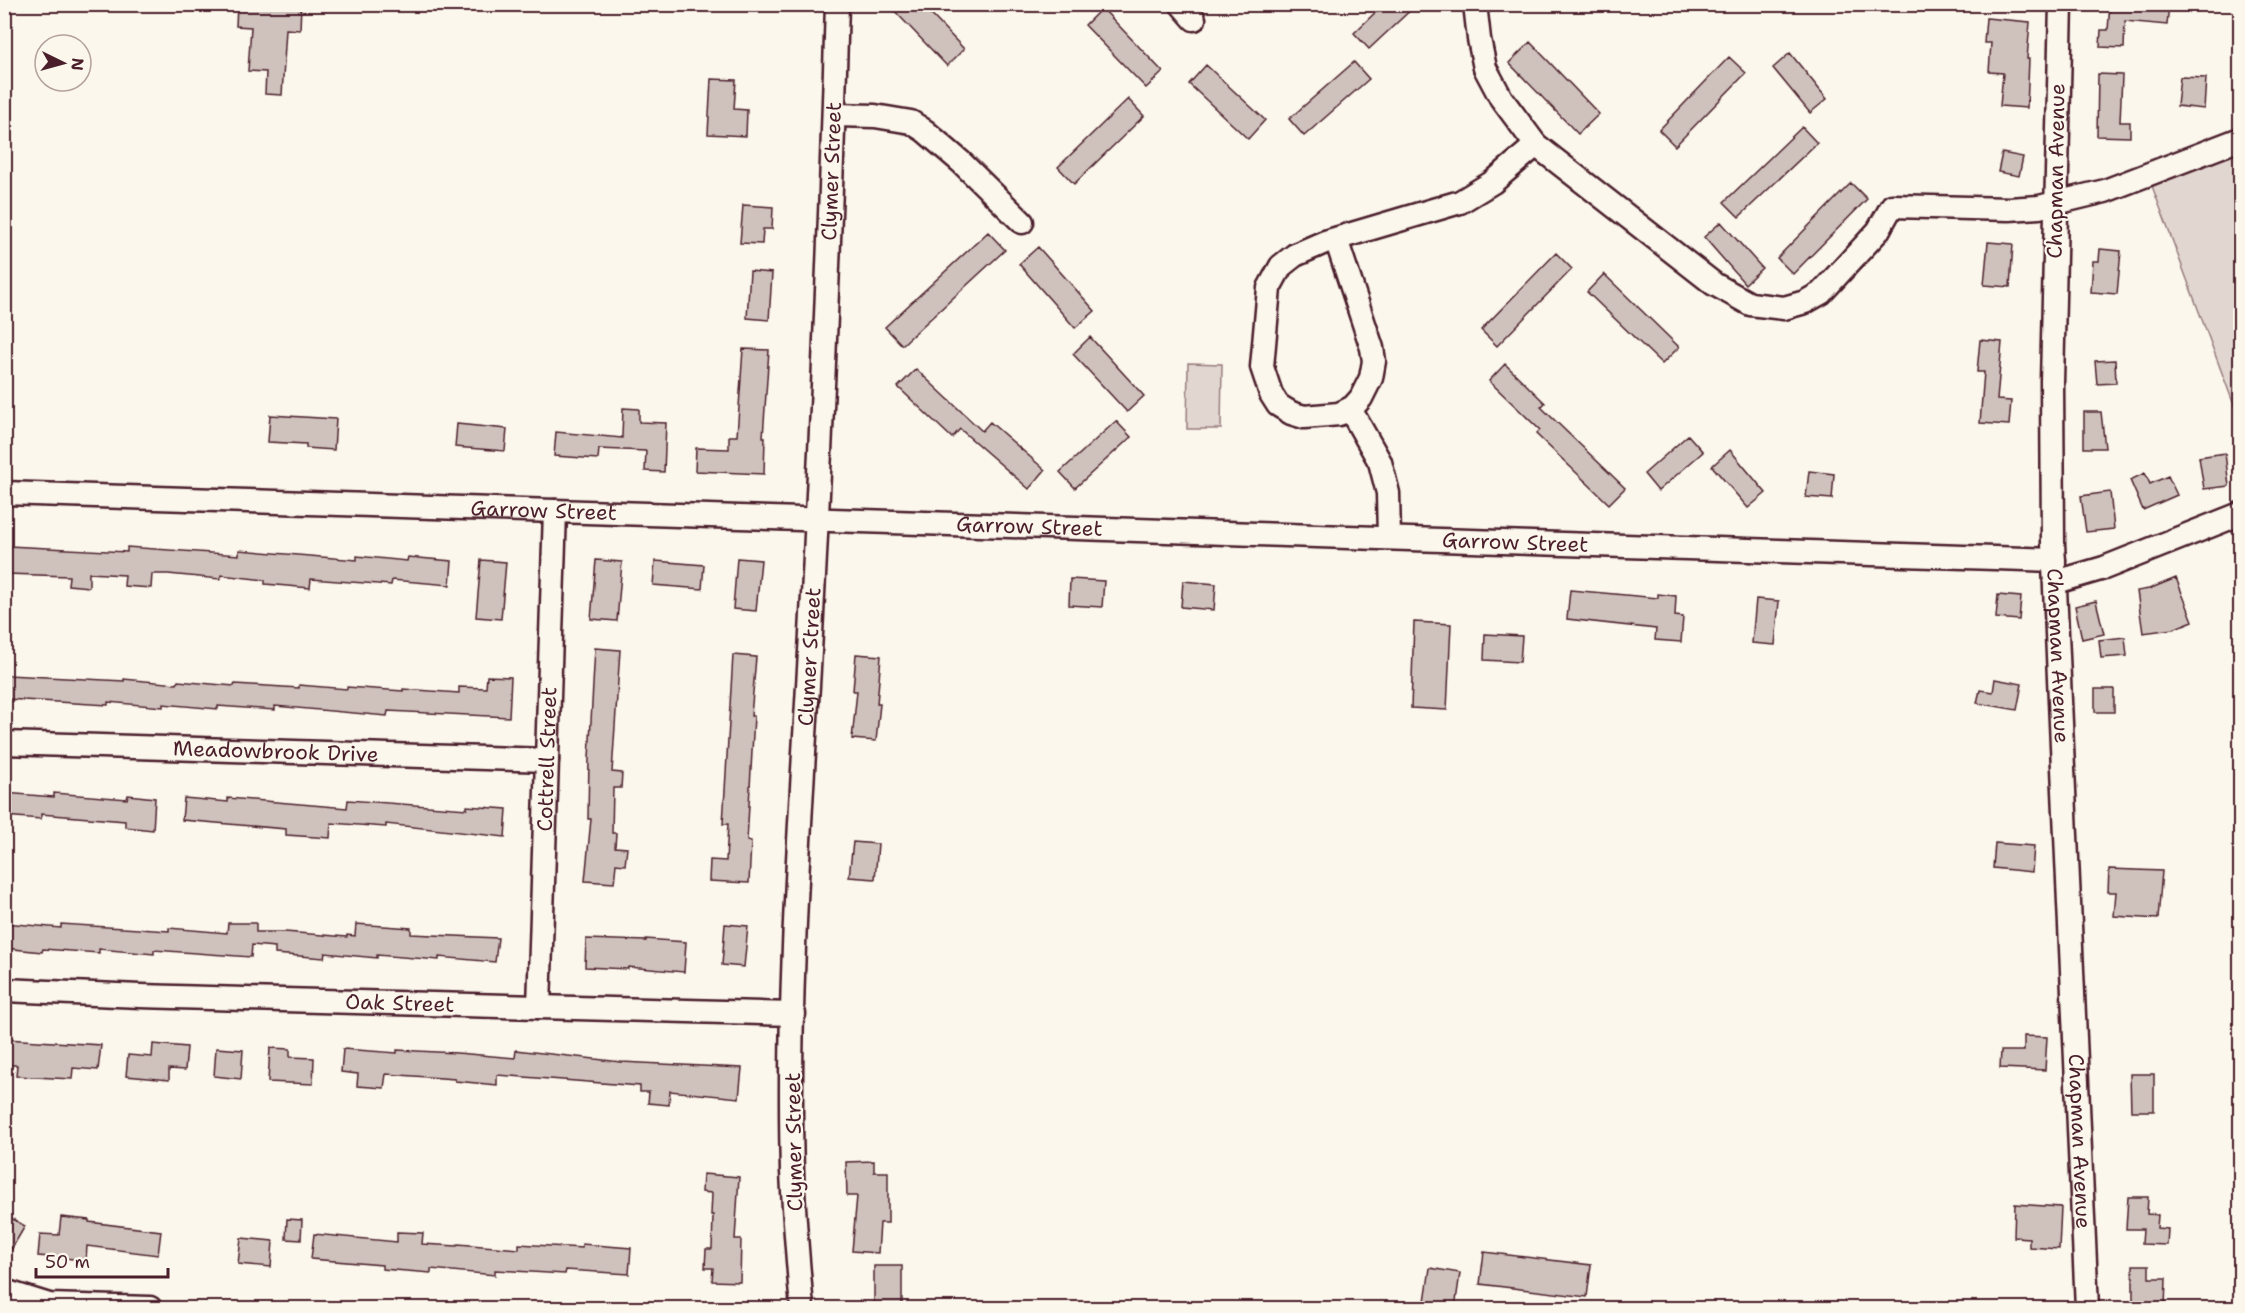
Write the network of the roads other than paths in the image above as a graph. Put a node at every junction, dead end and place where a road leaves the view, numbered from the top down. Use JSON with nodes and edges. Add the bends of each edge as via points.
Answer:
{"nodes":[{"id":1,"x":837,"y":4,"type":"edge"},
{"id":2,"x":1475,"y":4,"type":"edge"},
{"id":3,"x":2061,"y":4,"type":"edge"},
{"id":4,"x":835,"y":115,"type":"junction"},
{"id":5,"x":2241,"y":139,"type":"edge"},
{"id":6,"x":1536,"y":145,"type":"junction"},
{"id":7,"x":2055,"y":204,"type":"junction"},
{"id":8,"x":1022,"y":222,"type":"dead end"},
{"id":9,"x":1336,"y":239,"type":"junction"},
{"id":10,"x":1350,"y":409,"type":"junction"},
{"id":11,"x":4,"y":493,"type":"edge"},
{"id":12,"x":555,"y":511,"type":"junction"},
{"id":13,"x":2241,"y":514,"type":"edge"},
{"id":14,"x":817,"y":519,"type":"junction"},
{"id":15,"x":1389,"y":538,"type":"junction"},
{"id":16,"x":2055,"y":571,"type":"junction"},
{"id":17,"x":4,"y":743,"type":"edge"},
{"id":18,"x":547,"y":760,"type":"junction"},
{"id":19,"x":4,"y":990,"type":"edge"},
{"id":20,"x":539,"y":1007,"type":"junction"},
{"id":21,"x":794,"y":1014,"type":"junction"},
{"id":22,"x":4,"y":1291,"type":"edge"},
{"id":23,"x":48,"y":1307,"type":"edge"},
{"id":24,"x":150,"y":1308,"type":"edge"},
{"id":25,"x":802,"y":1308,"type":"edge"},
{"id":26,"x":2087,"y":1308,"type":"edge"}],
"edges":[{"from":1,"to":4,"type":"street","name":"Clymer Street"},
{"from":2,"to":6,"type":"street","via":[[1485,68],[1501,98]]},
{"from":3,"to":7,"type":"street","name":"Chapman Avenue"},
{"from":4,"to":8,"type":"street","via":[[875,116],[911,122],[925,130]]},
{"from":4,"to":14,"type":"street","name":"Clymer Street"},
{"from":5,"to":7,"type":"street","via":[[2104,191]]},
{"from":6,"to":7,"type":"street","via":[[1714,284],[1750,304],[1784,308],[1821,293],[1878,231],[1892,206],[2008,209]]},
{"from":6,"to":9,"type":"street","via":[[1493,182],[1460,202]]},
{"from":7,"to":16,"type":"street","name":"Chapman Avenue"},
{"from":9,"to":10,"type":"street","via":[[1374,362],[1361,398]]},
{"from":9,"to":10,"type":"street","via":[[1295,255],[1275,275],[1266,307],[1262,367],[1271,394],[1278,405],[1291,413],[1322,417]]},
{"from":10,"to":15,"type":"street","via":[[1380,462],[1388,493]]},
{"from":11,"to":12,"type":"street","name":"Garrow Street"},
{"from":12,"to":14,"type":"street","name":"Garrow Street"},
{"from":12,"to":18,"type":"street","name":"Cottrell Street"},
{"from":13,"to":16,"type":"street","name":"Garrow Street","via":[[2104,568]]},
{"from":14,"to":15,"type":"street","name":"Garrow Street"},
{"from":14,"to":21,"type":"street","name":"Clymer Street"},
{"from":15,"to":16,"type":"street","name":"Garrow Street"},
{"from":16,"to":26,"type":"street","name":"Chapman Avenue"},
{"from":17,"to":18,"type":"street","name":"Meadowbrook Drive"},
{"from":18,"to":20,"type":"street","name":"Cottrell Street"},
{"from":19,"to":20,"type":"street","name":"Oak Street"},
{"from":20,"to":21,"type":"street","name":"Oak Street"},
{"from":21,"to":25,"type":"street","name":"Clymer Street","via":[[792,1173]]},
{"from":22,"to":23,"type":"street"},
{"from":23,"to":24,"type":"street"}]}
